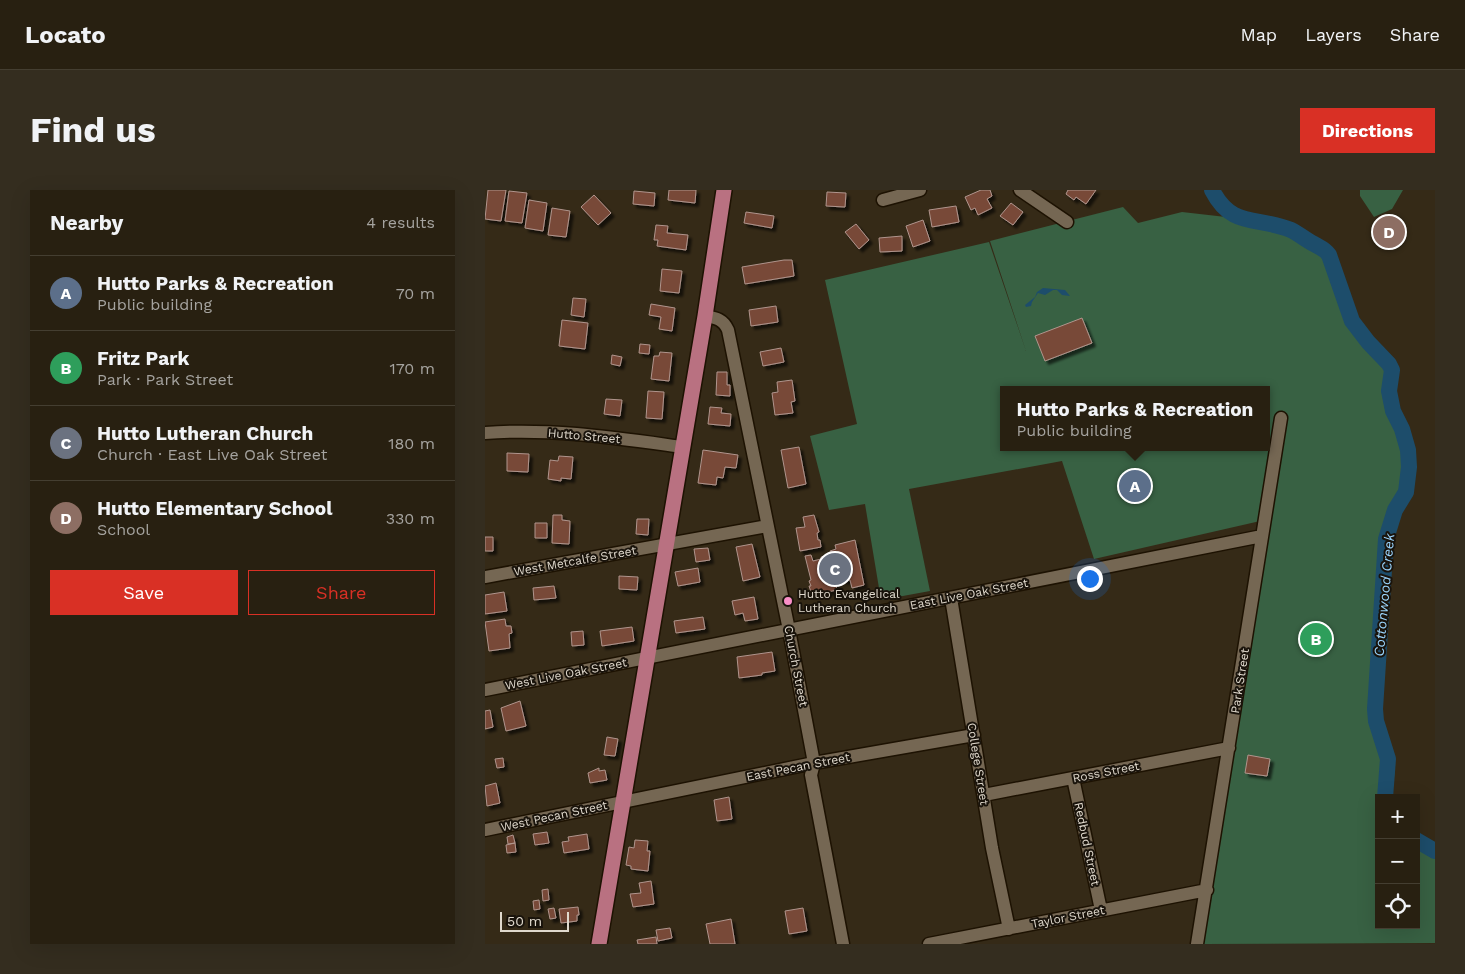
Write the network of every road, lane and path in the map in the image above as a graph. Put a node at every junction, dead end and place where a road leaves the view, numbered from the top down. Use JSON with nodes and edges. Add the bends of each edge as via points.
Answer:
{"nodes":[{"id":1,"x":724,"y":190,"type":"edge"},
{"id":2,"x":920,"y":190,"type":"edge"},
{"id":3,"x":1020,"y":190,"type":"edge"},
{"id":4,"x":883,"y":200,"type":"dead end"},
{"id":5,"x":1067,"y":222,"type":"dead end"},
{"id":6,"x":705,"y":316,"type":"junction"},
{"id":7,"x":1281,"y":418,"type":"dead end"},
{"id":8,"x":485,"y":433,"type":"edge"},
{"id":9,"x":682,"y":447,"type":"junction"},
{"id":10,"x":767,"y":526,"type":"junction"},
{"id":11,"x":1263,"y":536,"type":"junction"},
{"id":12,"x":666,"y":546,"type":"junction"},
{"id":13,"x":485,"y":578,"type":"edge"},
{"id":14,"x":951,"y":598,"type":"junction"},
{"id":15,"x":789,"y":630,"type":"junction"},
{"id":16,"x":647,"y":658,"type":"junction"},
{"id":17,"x":485,"y":690,"type":"edge"},
{"id":18,"x":974,"y":735,"type":"junction"},
{"id":19,"x":1229,"y":748,"type":"junction"},
{"id":20,"x":814,"y":763,"type":"junction"},
{"id":21,"x":1073,"y":778,"type":"junction"},
{"id":22,"x":984,"y":795,"type":"junction"},
{"id":23,"x":623,"y":801,"type":"junction"},
{"id":24,"x":485,"y":830,"type":"edge"},
{"id":25,"x":1207,"y":890,"type":"junction"},
{"id":26,"x":1101,"y":910,"type":"junction"},
{"id":27,"x":1009,"y":929,"type":"junction"},
{"id":28,"x":599,"y":944,"type":"edge"},
{"id":29,"x":843,"y":944,"type":"edge"},
{"id":30,"x":929,"y":944,"type":"edge"},
{"id":31,"x":1197,"y":944,"type":"edge"}],
"edges":[{"from":1,"to":6,"type":"main road"},
{"from":2,"to":4,"type":"street"},
{"from":3,"to":5,"type":"street"},
{"from":6,"to":9,"type":"main road"},
{"from":6,"to":10,"type":"street","name":"Church Street","via":[[717,318],[729,330]]},
{"from":7,"to":11,"type":"street","name":"Park Street"},
{"from":8,"to":9,"type":"street","name":"Hutto Street","via":[[585,434]]},
{"from":9,"to":12,"type":"main road"},
{"from":10,"to":12,"type":"street","name":"West Metcalfe Street"},
{"from":10,"to":15,"type":"street","name":"Church Street"},
{"from":11,"to":14,"type":"street","name":"East Live Oak Street"},
{"from":11,"to":19,"type":"street","name":"Park Street"},
{"from":12,"to":13,"type":"street","name":"West Metcalfe Street"},
{"from":12,"to":16,"type":"main road"},
{"from":14,"to":15,"type":"street","name":"East Live Oak Street"},
{"from":14,"to":18,"type":"street","name":"College Street"},
{"from":15,"to":16,"type":"street","name":"East Live Oak Street"},
{"from":15,"to":20,"type":"street","name":"Church Street"},
{"from":16,"to":17,"type":"street","name":"West Live Oak Street"},
{"from":16,"to":23,"type":"main road"},
{"from":18,"to":20,"type":"street","name":"East Pecan Street"},
{"from":18,"to":22,"type":"street","name":"College Street"},
{"from":19,"to":21,"type":"street","name":"Ross Street"},
{"from":19,"to":25,"type":"street","name":"Park Street"},
{"from":20,"to":23,"type":"street","name":"East Pecan Street"},
{"from":20,"to":29,"type":"street","name":"Church Street","via":[[811,775]]},
{"from":21,"to":22,"type":"street","name":"Ross Street"},
{"from":21,"to":26,"type":"street","name":"Redbud Street"},
{"from":22,"to":27,"type":"street","name":"College Street"},
{"from":23,"to":24,"type":"street","name":"West Pecan Street"},
{"from":23,"to":28,"type":"main road"},
{"from":25,"to":26,"type":"street","name":"Taylor Street"},
{"from":25,"to":31,"type":"street","name":"Park Street"},
{"from":26,"to":27,"type":"street","name":"Taylor Street"},
{"from":27,"to":30,"type":"street","name":"Taylor Street"}]}
